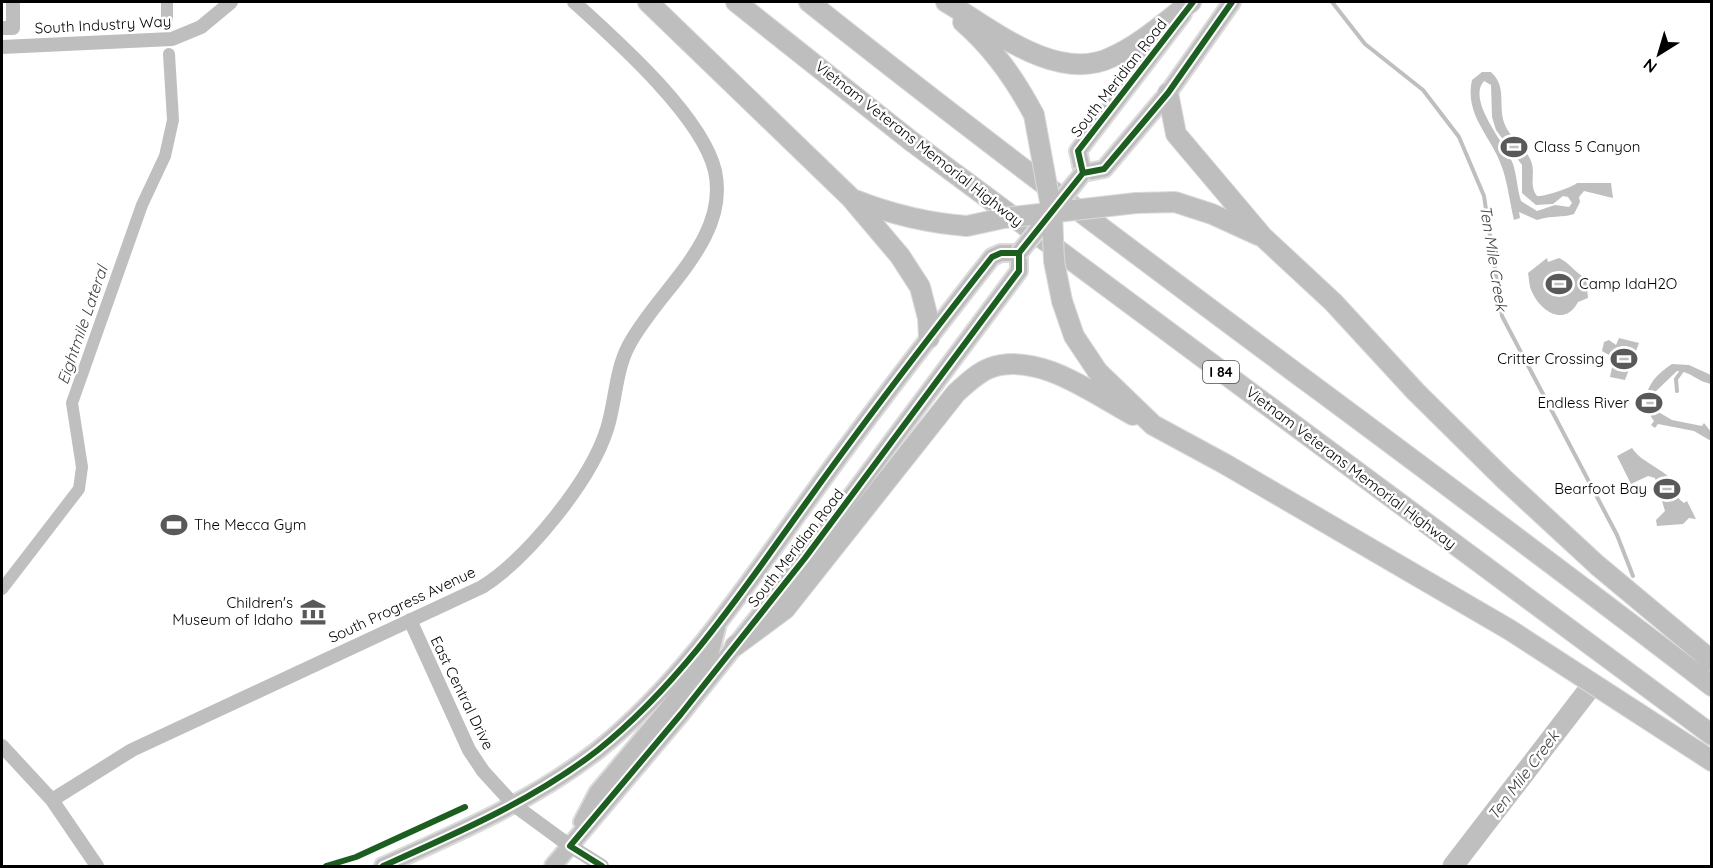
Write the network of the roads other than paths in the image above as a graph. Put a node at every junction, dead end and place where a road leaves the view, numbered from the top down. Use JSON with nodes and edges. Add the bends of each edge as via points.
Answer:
{"nodes":[{"id":1,"x":13,"y":2,"type":"edge"},
{"id":2,"x":231,"y":2,"type":"edge"},
{"id":3,"x":574,"y":2,"type":"edge"},
{"id":4,"x":648,"y":2,"type":"edge"},
{"id":5,"x":736,"y":2,"type":"edge"},
{"id":6,"x":809,"y":2,"type":"edge"},
{"id":7,"x":939,"y":2,"type":"edge"},
{"id":8,"x":946,"y":2,"type":"edge"},
{"id":9,"x":1192,"y":2,"type":"edge"},
{"id":10,"x":1233,"y":2,"type":"edge"},
{"id":11,"x":3,"y":28,"type":"edge"},
{"id":12,"x":2,"y":47,"type":"edge"},
{"id":13,"x":1168,"y":93,"type":"junction"},
{"id":14,"x":1083,"y":173,"type":"junction"},
{"id":15,"x":850,"y":197,"type":"junction"},
{"id":16,"x":1052,"y":213,"type":"junction"},
{"id":17,"x":1263,"y":237,"type":"junction"},
{"id":18,"x":1019,"y":253,"type":"junction"},
{"id":19,"x":929,"y":338,"type":"junction"},
{"id":20,"x":1153,"y":425,"type":"junction"},
{"id":21,"x":410,"y":620,"type":"junction"},
{"id":22,"x":718,"y":622,"type":"junction"},
{"id":23,"x":735,"y":646,"type":"junction"},
{"id":24,"x":1712,"y":661,"type":"edge"},
{"id":25,"x":1712,"y":686,"type":"edge"},
{"id":26,"x":1712,"y":735,"type":"edge"},
{"id":27,"x":2,"y":746,"type":"edge"},
{"id":28,"x":1712,"y":761,"type":"edge"},
{"id":29,"x":52,"y":800,"type":"junction"},
{"id":30,"x":514,"y":805,"type":"junction"},
{"id":31,"x":570,"y":846,"type":"junction"},
{"id":32,"x":97,"y":867,"type":"edge"},
{"id":33,"x":383,"y":867,"type":"edge"},
{"id":34,"x":553,"y":867,"type":"edge"},
{"id":35,"x":602,"y":867,"type":"edge"}],
"edges":[{"from":1,"to":11,"type":"street","via":[[13,28]]},
{"from":2,"to":12,"type":"street","name":"South Industry Way","via":[[201,27],[171,39]]},
{"from":3,"to":21,"type":"street","name":"South Progress Avenue","via":[[640,67],[698,133],[716,174],[716,206],[698,248],[628,348],[603,442],[580,481],[500,576]]},
{"from":4,"to":15,"type":"highway"},
{"from":5,"to":26,"type":"highway","name":"Vietnam Veterans Memorial Highway","number":"I 84","via":[[911,141]]},
{"from":6,"to":25,"type":"highway","via":[[1178,287]]},
{"from":7,"to":16,"type":"highway","bridge":true,"via":[[983,39],[1014,78],[1034,115]]},
{"from":8,"to":9,"type":"highway","via":[[1035,54],[1062,65],[1088,65],[1135,44]]},
{"from":9,"to":14,"type":"main road","name":"South Meridian Road","via":[[1078,151]]},
{"from":10,"to":13,"type":"main road"},
{"from":11,"to":12,"type":"street"},
{"from":13,"to":14,"type":"main road","via":[[1104,170]]},
{"from":13,"to":17,"type":"highway","via":[[1176,134]]},
{"from":14,"to":16,"type":"main road","name":"South Meridian Road","bridge":true},
{"from":15,"to":16,"type":"highway","bridge":true,"via":[[926,223],[968,226]]},
{"from":15,"to":19,"type":"highway","via":[[900,256],[920,287]]},
{"from":16,"to":17,"type":"highway","bridge":true,"via":[[1175,202]]},
{"from":16,"to":18,"type":"main road","name":"South Meridian Road","bridge":true},
{"from":16,"to":20,"type":"highway","bridge":true,"via":[[1054,261],[1074,336],[1098,372]]},
{"from":17,"to":24,"type":"highway","via":[[1366,335],[1416,392],[1504,479],[1597,565]]},
{"from":18,"to":19,"type":"main road","name":"South Meridian Road","via":[[992,257]]},
{"from":18,"to":23,"type":"main road","name":"South Meridian Road","via":[[1020,271]]},
{"from":19,"to":22,"type":"main road","name":"South Meridian Road"},
{"from":20,"to":23,"type":"highway","via":[[1049,370],[1016,364],[990,368],[956,393],[785,609]]},
{"from":20,"to":28,"type":"highway","via":[[1510,630]]},
{"from":21,"to":29,"type":"street","name":"South Progress Avenue","via":[[132,750]]},
{"from":21,"to":30,"type":"street","name":"East Central Drive","via":[[470,750]]},
{"from":22,"to":30,"type":"main road","name":"South Meridian Road","via":[[658,695],[598,750]]},
{"from":22,"to":31,"type":"main road","via":[[709,659],[597,793]]},
{"from":23,"to":31,"type":"main road","name":"South Meridian Road"},
{"from":27,"to":29,"type":"street"},
{"from":29,"to":32,"type":"street"},
{"from":30,"to":31,"type":"street","name":"East Central Drive"},
{"from":30,"to":33,"type":"main road","name":"South Meridian Road"},
{"from":31,"to":34,"type":"main road","name":"South Meridian Road"},
{"from":31,"to":35,"type":"street","name":"East Central Drive"}]}
